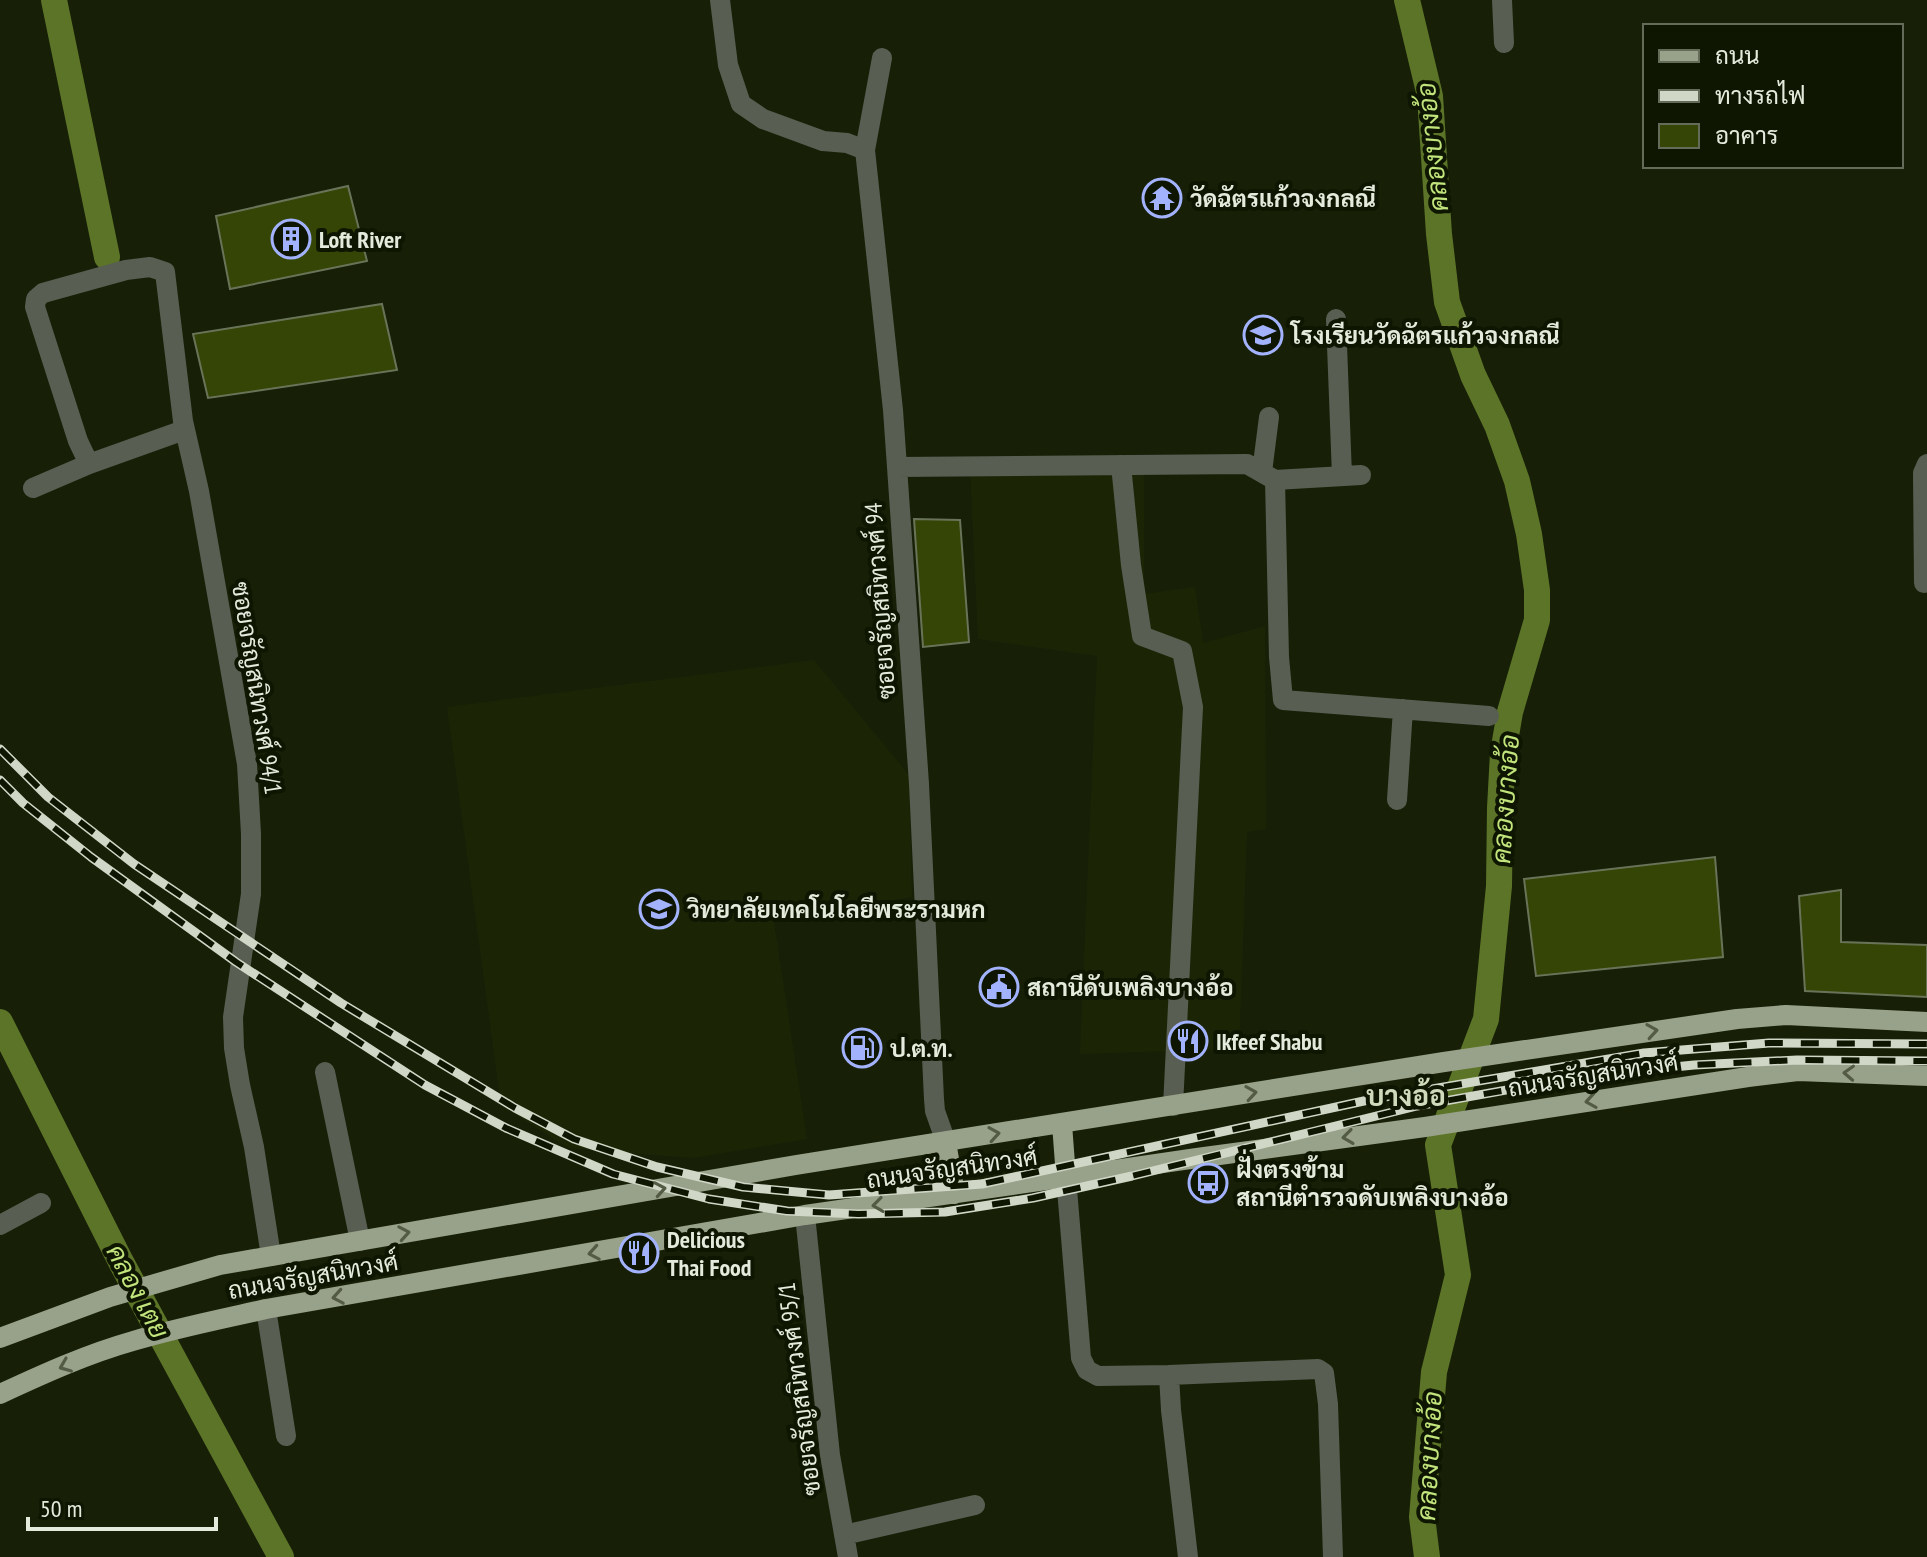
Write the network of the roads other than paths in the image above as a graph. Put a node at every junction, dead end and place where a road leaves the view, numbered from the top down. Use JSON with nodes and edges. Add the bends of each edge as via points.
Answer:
{"nodes":[{"id":1,"x":720,"y":0,"type":"edge"},
{"id":2,"x":1502,"y":0,"type":"edge"},
{"id":3,"x":1504,"y":43,"type":"dead end"},
{"id":4,"x":882,"y":58,"type":"dead end"},
{"id":5,"x":865,"y":150,"type":"junction"},
{"id":6,"x":1336,"y":319,"type":"dead end"},
{"id":7,"x":1269,"y":417,"type":"dead end"},
{"id":8,"x":184,"y":430,"type":"junction"},
{"id":9,"x":89,"y":464,"type":"junction"},
{"id":10,"x":1927,"y":464,"type":"edge"},
{"id":11,"x":1121,"y":465,"type":"junction"},
{"id":12,"x":897,"y":467,"type":"junction"},
{"id":13,"x":1269,"y":476,"type":"junction"},
{"id":14,"x":33,"y":488,"type":"dead end"},
{"id":15,"x":1924,"y":583,"type":"dead end"},
{"id":16,"x":1403,"y":709,"type":"junction"},
{"id":17,"x":1489,"y":716,"type":"dead end"},
{"id":18,"x":1397,"y":800,"type":"dead end"},
{"id":19,"x":1927,"y":1022,"type":"edge"},
{"id":20,"x":325,"y":1072,"type":"dead end"},
{"id":21,"x":1927,"y":1076,"type":"edge"},
{"id":22,"x":1173,"y":1106,"type":"junction"},
{"id":23,"x":1062,"y":1124,"type":"junction"},
{"id":24,"x":946,"y":1142,"type":"junction"},
{"id":25,"x":1066,"y":1177,"type":"junction"},
{"id":26,"x":955,"y":1194,"type":"junction"},
{"id":27,"x":41,"y":1203,"type":"dead end"},
{"id":28,"x":805,"y":1215,"type":"junction"},
{"id":29,"x":0,"y":1225,"type":"edge"},
{"id":30,"x":360,"y":1241,"type":"junction"},
{"id":31,"x":271,"y":1256,"type":"junction"},
{"id":32,"x":266,"y":1309,"type":"junction"},
{"id":33,"x":0,"y":1338,"type":"edge"},
{"id":34,"x":1169,"y":1375,"type":"junction"},
{"id":35,"x":0,"y":1394,"type":"edge"},
{"id":36,"x":286,"y":1436,"type":"dead end"},
{"id":37,"x":975,"y":1505,"type":"dead end"},
{"id":38,"x":844,"y":1535,"type":"junction"},
{"id":39,"x":848,"y":1557,"type":"edge"},
{"id":40,"x":1188,"y":1557,"type":"edge"},
{"id":41,"x":1333,"y":1557,"type":"edge"}],
"edges":[{"from":1,"to":5,"type":"street","via":[[728,65],[741,104],[763,119]]},
{"from":2,"to":3,"type":"street"},
{"from":4,"to":5,"type":"street","name":"ซอยจรัญสนิทวงศ์ 94"},
{"from":5,"to":12,"type":"street","name":"ซอยจรัญสนิทวงศ์ 94"},
{"from":6,"to":13,"type":"street","via":[[1352,476]]},
{"from":7,"to":13,"type":"street"},
{"from":8,"to":9,"type":"street"},
{"from":8,"to":9,"type":"street","name":"ซอยจรัญสนิทวงศ์ 94/1","via":[[165,272],[150,267],[126,270],[43,293],[35,307]]},
{"from":8,"to":31,"type":"street","name":"ซอยจรัญสนิทวงศ์ 94/1","via":[[247,764],[251,894],[233,1017],[234,1048]]},
{"from":9,"to":14,"type":"street"},
{"from":10,"to":15,"type":"street"},
{"from":11,"to":12,"type":"street"},
{"from":11,"to":13,"type":"street","via":[[1247,464]]},
{"from":11,"to":22,"type":"street","via":[[1142,636],[1182,651],[1193,707]]},
{"from":12,"to":24,"type":"street","name":"ซอยจรัญสนิทวงศ์ 94","via":[[934,1099]]},
{"from":13,"to":16,"type":"street","via":[[1283,700]]},
{"from":16,"to":17,"type":"street"},
{"from":16,"to":18,"type":"street"},
{"from":22,"to":19,"type":"main road","name":"ถนนจรัญสนิทวงศ์","one_way":true,"via":[[1749,1018]]},
{"from":20,"to":30,"type":"street"},
{"from":21,"to":25,"type":"main road","name":"ถนนจรัญสนิทวงศ์","one_way":true,"via":[[1798,1071]]},
{"from":22,"to":23,"type":"main road","name":"ถนนจรัญสนิทวงศ์"},
{"from":24,"to":23,"type":"main road","name":"ถนนจรัญสนิทวงศ์","one_way":true},
{"from":23,"to":25,"type":"main road"},
{"from":24,"to":26,"type":"main road"},
{"from":30,"to":24,"type":"main road","name":"ถนนจรัญสนิทวงศ์","one_way":true},
{"from":25,"to":26,"type":"main road","name":"ถนนจรัญสนิทวงศ์"},
{"from":25,"to":34,"type":"street","via":[[1081,1358],[1087,1370],[1098,1376]]},
{"from":26,"to":28,"type":"main road","name":"ถนนจรัญสนิทวงศ์","one_way":true},
{"from":27,"to":29,"type":"street"},
{"from":28,"to":32,"type":"main road","name":"ถนนจรัญสนิทวงศ์","one_way":true},
{"from":28,"to":38,"type":"street","name":"ซอยจรัญสนิทวงศ์ 95/1","via":[[830,1455]]},
{"from":30,"to":31,"type":"main road","name":"ถนนจรัญสนิทวงศ์"},
{"from":31,"to":33,"type":"main road","name":"ถนนจรัญสนิทวงศ์","via":[[110,1297]]},
{"from":32,"to":35,"type":"main road","name":"ถนนจรัญสนิทวงศ์","one_way":true,"via":[[131,1341]]},
{"from":32,"to":36,"type":"street"},
{"from":34,"to":40,"type":"street"},
{"from":34,"to":41,"type":"street","via":[[1311,1369],[1324,1373]]},
{"from":37,"to":38,"type":"street"},
{"from":38,"to":39,"type":"street","name":"ซอยจรัญสนิทวงศ์ 95/1"}]}
